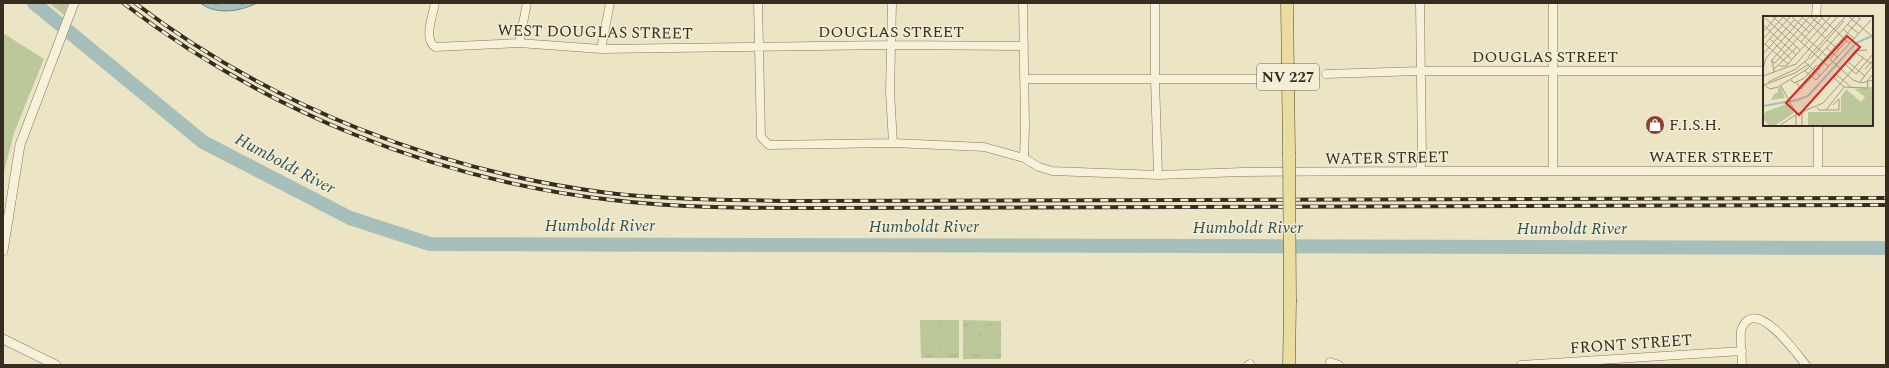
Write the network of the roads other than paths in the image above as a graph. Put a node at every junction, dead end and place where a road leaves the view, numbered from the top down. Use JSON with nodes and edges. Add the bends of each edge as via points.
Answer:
{"nodes":[{"id":1,"x":74,"y":3,"type":"edge"},
{"id":2,"x":435,"y":3,"type":"edge"},
{"id":3,"x":527,"y":3,"type":"edge"},
{"id":4,"x":610,"y":3,"type":"edge"},
{"id":5,"x":758,"y":3,"type":"edge"},
{"id":6,"x":892,"y":3,"type":"edge"},
{"id":7,"x":1023,"y":3,"type":"edge"},
{"id":8,"x":1155,"y":3,"type":"edge"},
{"id":9,"x":1288,"y":3,"type":"edge"},
{"id":10,"x":1420,"y":3,"type":"edge"},
{"id":11,"x":1553,"y":3,"type":"edge"},
{"id":12,"x":1817,"y":3,"type":"edge"},
{"id":13,"x":1816,"y":16,"type":"edge"},
{"id":14,"x":519,"y":43,"type":"junction"},
{"id":15,"x":891,"y":45,"type":"junction"},
{"id":16,"x":1024,"y":46,"type":"junction"},
{"id":17,"x":760,"y":47,"type":"junction"},
{"id":18,"x":601,"y":49,"type":"junction"},
{"id":19,"x":1420,"y":71,"type":"junction"},
{"id":20,"x":1553,"y":71,"type":"junction"},
{"id":21,"x":1763,"y":71,"type":"edge"},
{"id":22,"x":1326,"y":74,"type":"dead end"},
{"id":23,"x":1024,"y":79,"type":"junction"},
{"id":24,"x":1256,"y":79,"type":"dead end"},
{"id":25,"x":1155,"y":80,"type":"junction"},
{"id":26,"x":1818,"y":126,"type":"edge"},
{"id":27,"x":893,"y":143,"type":"junction"},
{"id":28,"x":1024,"y":158,"type":"junction"},
{"id":29,"x":1420,"y":171,"type":"junction"},
{"id":30,"x":1553,"y":171,"type":"junction"},
{"id":31,"x":1818,"y":171,"type":"junction"},
{"id":32,"x":1886,"y":171,"type":"edge"},
{"id":33,"x":1158,"y":175,"type":"junction"},
{"id":34,"x":3,"y":251,"type":"edge"},
{"id":35,"x":3,"y":339,"type":"edge"},
{"id":36,"x":1742,"y":351,"type":"junction"},
{"id":37,"x":1330,"y":362,"type":"dead end"},
{"id":38,"x":56,"y":365,"type":"edge"},
{"id":39,"x":1289,"y":365,"type":"edge"},
{"id":40,"x":1340,"y":365,"type":"edge"},
{"id":41,"x":1521,"y":365,"type":"edge"},
{"id":42,"x":1742,"y":365,"type":"edge"},
{"id":43,"x":1806,"y":365,"type":"edge"}],
"edges":[{"from":1,"to":34,"type":"street","via":[[20,145]]},
{"from":2,"to":14,"type":"street","name":"WEST DOUGLAS STREET","via":[[429,38],[435,47]]},
{"from":3,"to":14,"type":"street"},
{"from":4,"to":18,"type":"street"},
{"from":5,"to":17,"type":"street"},
{"from":6,"to":15,"type":"street"},
{"from":7,"to":16,"type":"street"},
{"from":8,"to":25,"type":"street"},
{"from":9,"to":39,"type":"main road","number":"NV 227","bridge":true},
{"from":10,"to":19,"type":"street"},
{"from":11,"to":20,"type":"street"},
{"from":12,"to":13,"type":"street"},
{"from":14,"to":18,"type":"street","name":"WEST DOUGLAS STREET"},
{"from":15,"to":16,"type":"street","name":"DOUGLAS STREET"},
{"from":15,"to":17,"type":"street","name":"DOUGLAS STREET"},
{"from":15,"to":27,"type":"street"},
{"from":16,"to":23,"type":"street"},
{"from":17,"to":18,"type":"street","name":"WEST DOUGLAS STREET"},
{"from":17,"to":27,"type":"street","name":"WATER STREET","via":[[760,110],[763,141],[778,146]]},
{"from":19,"to":20,"type":"street","name":"DOUGLAS STREET"},
{"from":19,"to":22,"type":"street","name":"DOUGLAS STREET"},
{"from":19,"to":29,"type":"street"},
{"from":20,"to":21,"type":"street","name":"DOUGLAS STREET"},
{"from":20,"to":30,"type":"street"},
{"from":23,"to":25,"type":"street"},
{"from":23,"to":28,"type":"street"},
{"from":24,"to":25,"type":"street"},
{"from":25,"to":33,"type":"street"},
{"from":26,"to":31,"type":"street"},
{"from":27,"to":28,"type":"street","name":"WATER STREET","via":[[984,147]]},
{"from":28,"to":33,"type":"street","name":"WATER STREET","via":[[1052,171]]},
{"from":29,"to":30,"type":"street","name":"WATER STREET"},
{"from":29,"to":33,"type":"street","name":"WATER STREET"},
{"from":30,"to":31,"type":"street","name":"WATER STREET"},
{"from":31,"to":32,"type":"street","name":"WATER STREET"},
{"from":35,"to":38,"type":"street"},
{"from":36,"to":41,"type":"street","name":"FRONT STREET"},
{"from":36,"to":42,"type":"street"},
{"from":36,"to":43,"type":"street","via":[[1741,329],[1750,319],[1762,320],[1774,328]]},
{"from":37,"to":40,"type":"street"}]}
